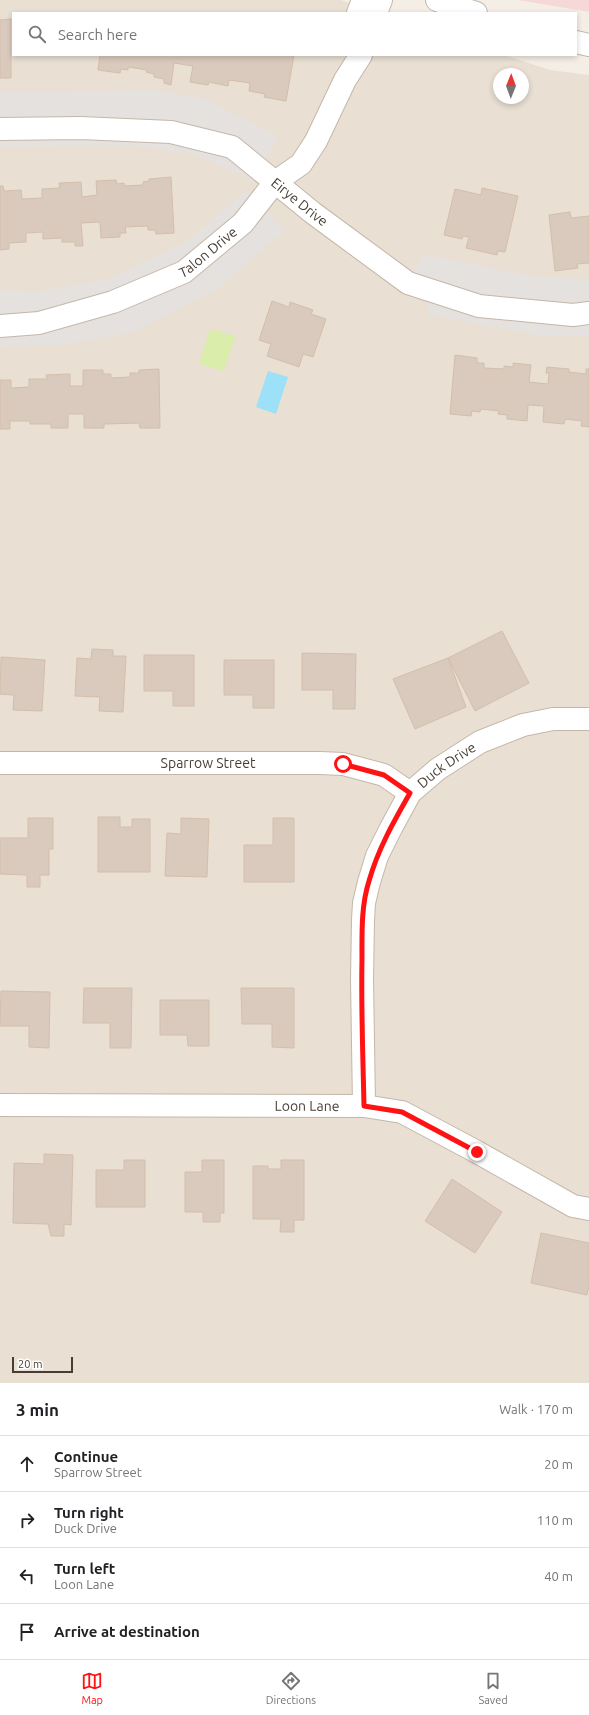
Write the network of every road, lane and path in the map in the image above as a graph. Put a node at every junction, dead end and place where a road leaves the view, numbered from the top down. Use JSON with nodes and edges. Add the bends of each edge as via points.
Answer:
{"nodes":[{"id":1,"x":363,"y":0,"type":"edge"},
{"id":2,"x":381,"y":0,"type":"edge"},
{"id":3,"x":437,"y":0,"type":"edge"},
{"id":4,"x":358,"y":12,"type":"edge"},
{"id":5,"x":376,"y":12,"type":"edge"},
{"id":6,"x":473,"y":12,"type":"edge"},
{"id":7,"x":577,"y":42,"type":"edge"},
{"id":8,"x":589,"y":45,"type":"edge"},
{"id":9,"x":344,"y":56,"type":"edge"},
{"id":10,"x":360,"y":56,"type":"edge"},
{"id":11,"x":345,"y":80,"type":"junction"},
{"id":12,"x":0,"y":129,"type":"edge"},
{"id":13,"x":275,"y":182,"type":"junction"},
{"id":14,"x":589,"y":313,"type":"edge"},
{"id":15,"x":0,"y":326,"type":"edge"},
{"id":16,"x":589,"y":719,"type":"edge"},
{"id":17,"x":0,"y":763,"type":"edge"},
{"id":18,"x":410,"y":793,"type":"junction"},
{"id":19,"x":0,"y":1105,"type":"edge"},
{"id":20,"x":364,"y":1106,"type":"junction"},
{"id":21,"x":589,"y":1208,"type":"edge"}],
"edges":[{"from":1,"to":4,"type":"street"},
{"from":2,"to":5,"type":"street"},
{"from":3,"to":6,"type":"street"},
{"from":7,"to":8,"type":"street"},
{"from":9,"to":11,"type":"street","name":"Talon Drive"},
{"from":10,"to":11,"type":"street","name":"Talon Drive"},
{"from":11,"to":13,"type":"street","name":"Talon Drive","via":[[316,141],[301,164]]},
{"from":12,"to":13,"type":"street","name":"Eirye Drive","via":[[81,128],[171,132],[232,147]]},
{"from":13,"to":14,"type":"street","name":"Eirye Drive","via":[[408,283],[479,306],[573,314]]},
{"from":13,"to":15,"type":"street","name":"Talon Drive","via":[[243,223],[184,272],[113,302],[40,323]]},
{"from":16,"to":18,"type":"street","name":"Duck Drive","via":[[553,719],[523,725],[480,742],[438,769]]},
{"from":17,"to":18,"type":"street","name":"Sparrow Street","via":[[343,764],[384,775]]},
{"from":18,"to":20,"type":"street","name":"Duck Drive","via":[[377,856],[364,903]]},
{"from":19,"to":20,"type":"street","name":"Loon Lane"},
{"from":20,"to":21,"type":"street","name":"Loon Lane","via":[[402,1112],[572,1206]]}]}
